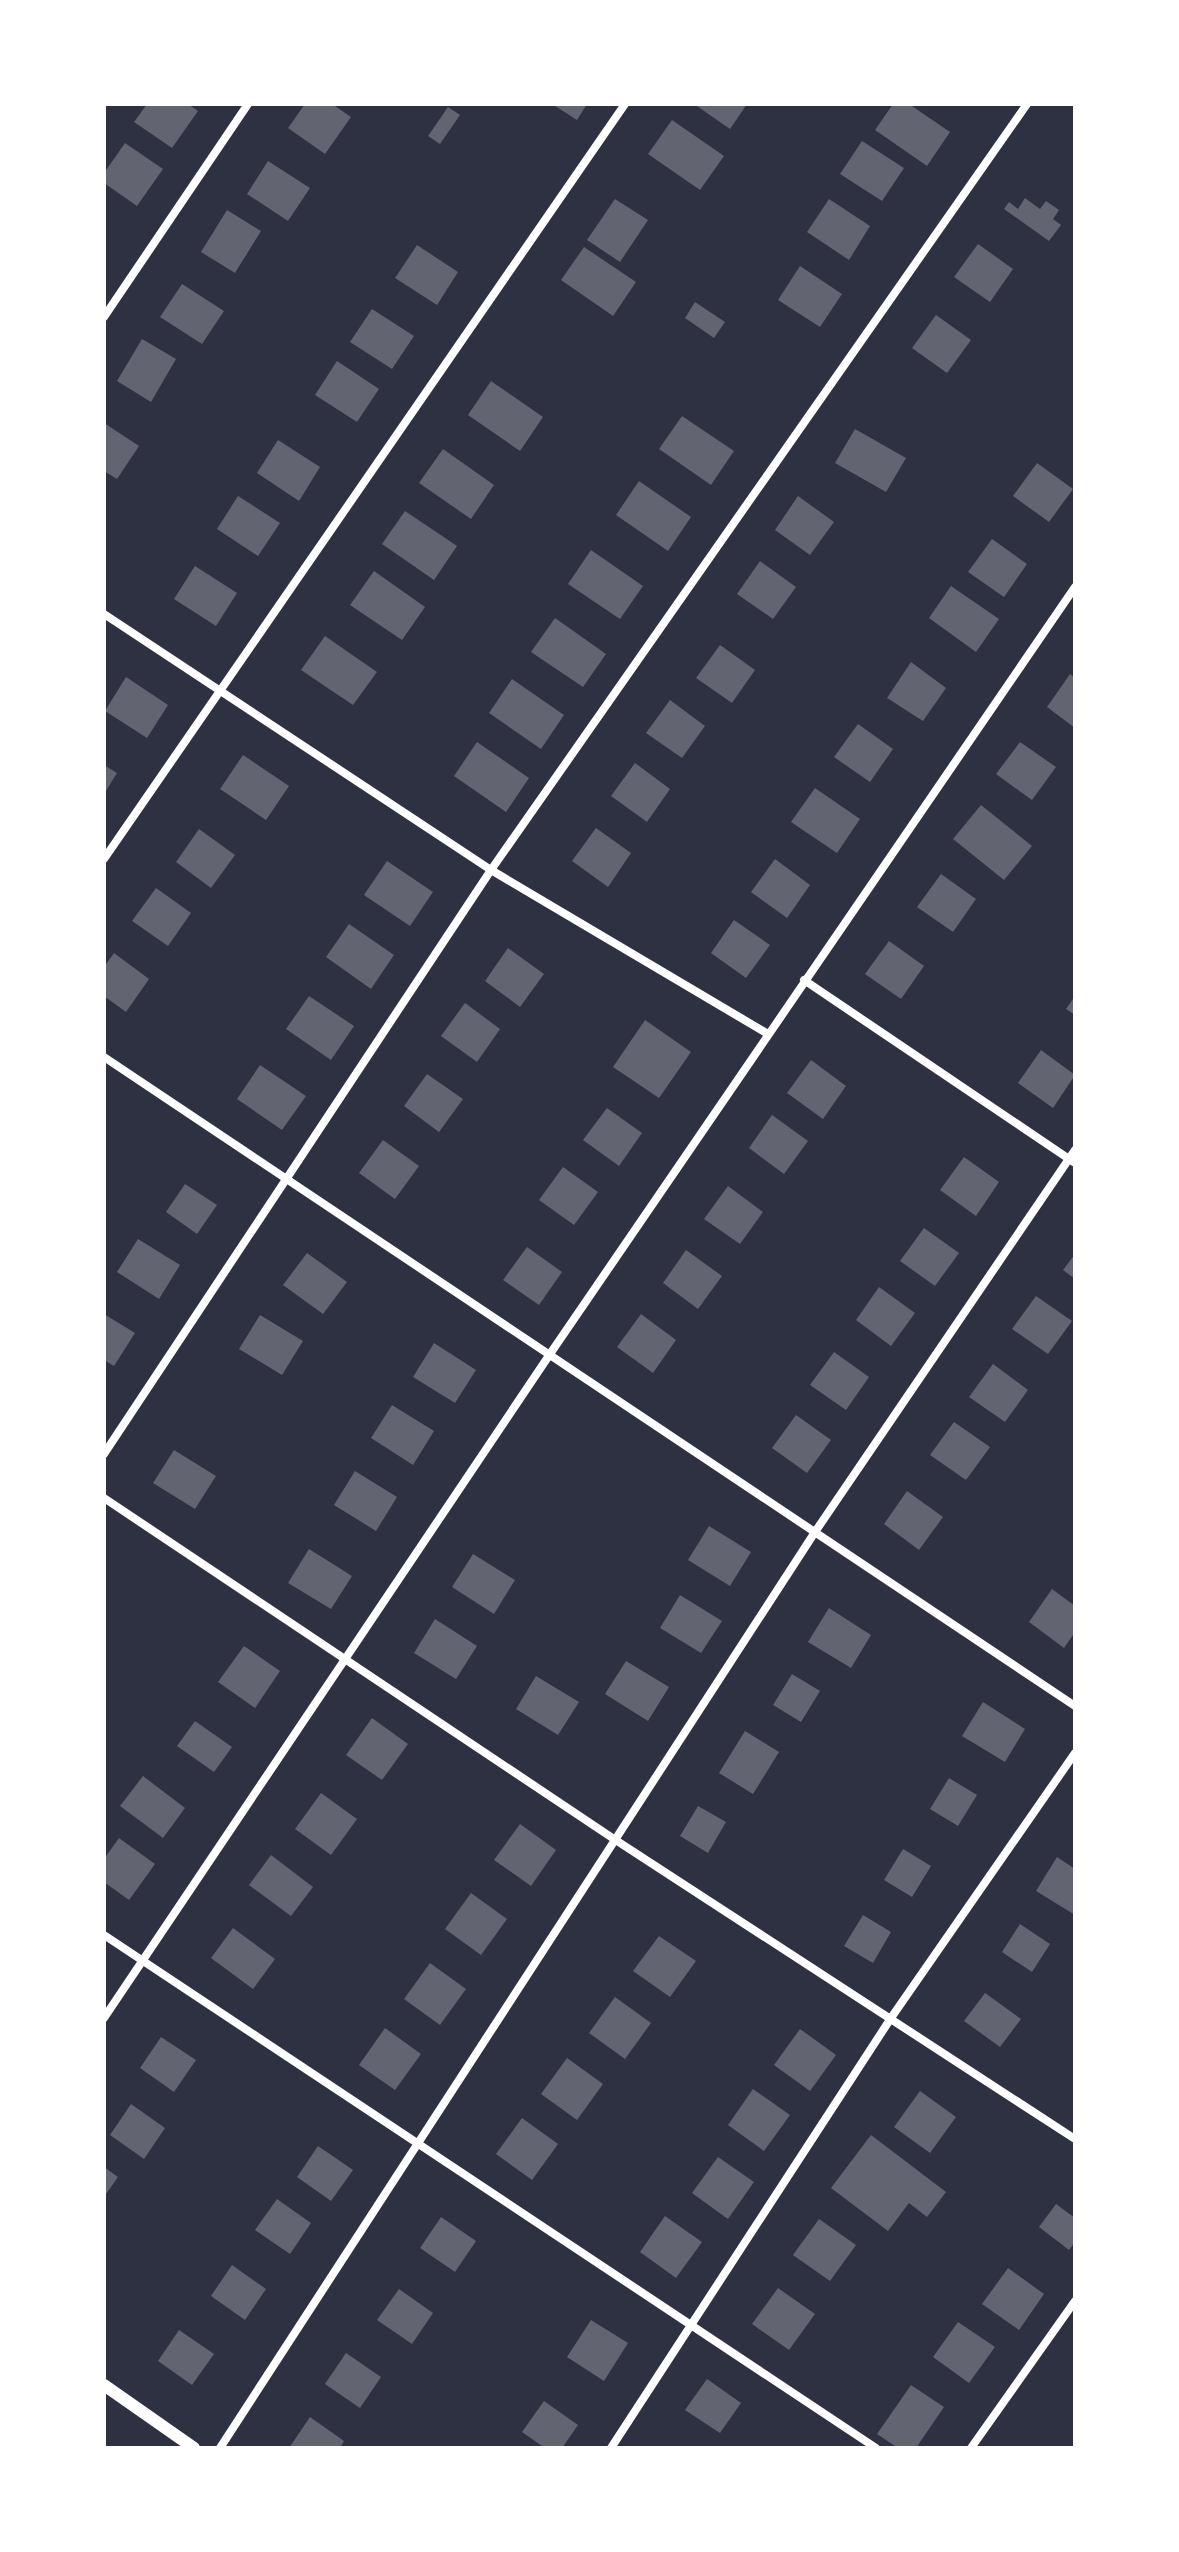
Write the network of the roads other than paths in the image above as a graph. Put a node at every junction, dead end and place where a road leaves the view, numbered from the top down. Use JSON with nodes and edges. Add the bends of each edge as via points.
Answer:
{"nodes":[{"id":1,"x":248,"y":104,"type":"edge"},
{"id":2,"x":625,"y":104,"type":"edge"},
{"id":3,"x":1027,"y":104,"type":"edge"},
{"id":4,"x":104,"y":317,"type":"edge"},
{"id":5,"x":1075,"y":587,"type":"edge"},
{"id":6,"x":104,"y":614,"type":"edge"},
{"id":7,"x":221,"y":690,"type":"junction"},
{"id":8,"x":104,"y":859,"type":"edge"},
{"id":9,"x":491,"y":870,"type":"junction"},
{"id":10,"x":804,"y":980,"type":"junction"},
{"id":11,"x":768,"y":1034,"type":"junction"},
{"id":12,"x":104,"y":1057,"type":"edge"},
{"id":13,"x":1073,"y":1157,"type":"edge"},
{"id":14,"x":286,"y":1178,"type":"junction"},
{"id":15,"x":550,"y":1354,"type":"junction"},
{"id":16,"x":104,"y":1454,"type":"edge"},
{"id":17,"x":104,"y":1498,"type":"edge"},
{"id":18,"x":815,"y":1532,"type":"junction"},
{"id":19,"x":344,"y":1659,"type":"junction"},
{"id":20,"x":1075,"y":1706,"type":"edge"},
{"id":21,"x":1075,"y":1753,"type":"edge"},
{"id":22,"x":614,"y":1839,"type":"junction"},
{"id":23,"x":104,"y":1935,"type":"edge"},
{"id":24,"x":142,"y":1960,"type":"junction"},
{"id":25,"x":104,"y":2018,"type":"edge"},
{"id":26,"x":891,"y":2018,"type":"junction"},
{"id":27,"x":1075,"y":2139,"type":"edge"},
{"id":28,"x":416,"y":2142,"type":"junction"},
{"id":29,"x":1075,"y":2301,"type":"edge"},
{"id":30,"x":691,"y":2325,"type":"junction"},
{"id":31,"x":104,"y":2385,"type":"edge"},
{"id":32,"x":194,"y":2448,"type":"edge"},
{"id":33,"x":220,"y":2448,"type":"edge"},
{"id":34,"x":611,"y":2448,"type":"edge"},
{"id":35,"x":876,"y":2448,"type":"edge"},
{"id":36,"x":971,"y":2448,"type":"edge"}],
"edges":[{"from":1,"to":4,"type":"street"},
{"from":2,"to":7,"type":"street"},
{"from":3,"to":9,"type":"street"},
{"from":5,"to":10,"type":"street"},
{"from":6,"to":7,"type":"street"},
{"from":7,"to":8,"type":"street"},
{"from":7,"to":9,"type":"street"},
{"from":9,"to":11,"type":"street"},
{"from":9,"to":14,"type":"street"},
{"from":10,"to":11,"type":"street"},
{"from":10,"to":13,"type":"street"},
{"from":11,"to":15,"type":"street"},
{"from":12,"to":14,"type":"street"},
{"from":13,"to":18,"type":"street"},
{"from":14,"to":15,"type":"street"},
{"from":14,"to":16,"type":"street"},
{"from":15,"to":18,"type":"street"},
{"from":15,"to":19,"type":"street"},
{"from":17,"to":19,"type":"street"},
{"from":18,"to":20,"type":"street"},
{"from":18,"to":22,"type":"street"},
{"from":19,"to":22,"type":"street"},
{"from":19,"to":24,"type":"street"},
{"from":21,"to":26,"type":"street"},
{"from":22,"to":26,"type":"street"},
{"from":22,"to":28,"type":"street"},
{"from":23,"to":24,"type":"street"},
{"from":24,"to":25,"type":"street"},
{"from":24,"to":28,"type":"street"},
{"from":26,"to":27,"type":"street"},
{"from":26,"to":30,"type":"street"},
{"from":28,"to":30,"type":"street"},
{"from":28,"to":33,"type":"street"},
{"from":29,"to":36,"type":"street"},
{"from":30,"to":34,"type":"street"},
{"from":30,"to":35,"type":"street"},
{"from":31,"to":32,"type":"street"}]}
